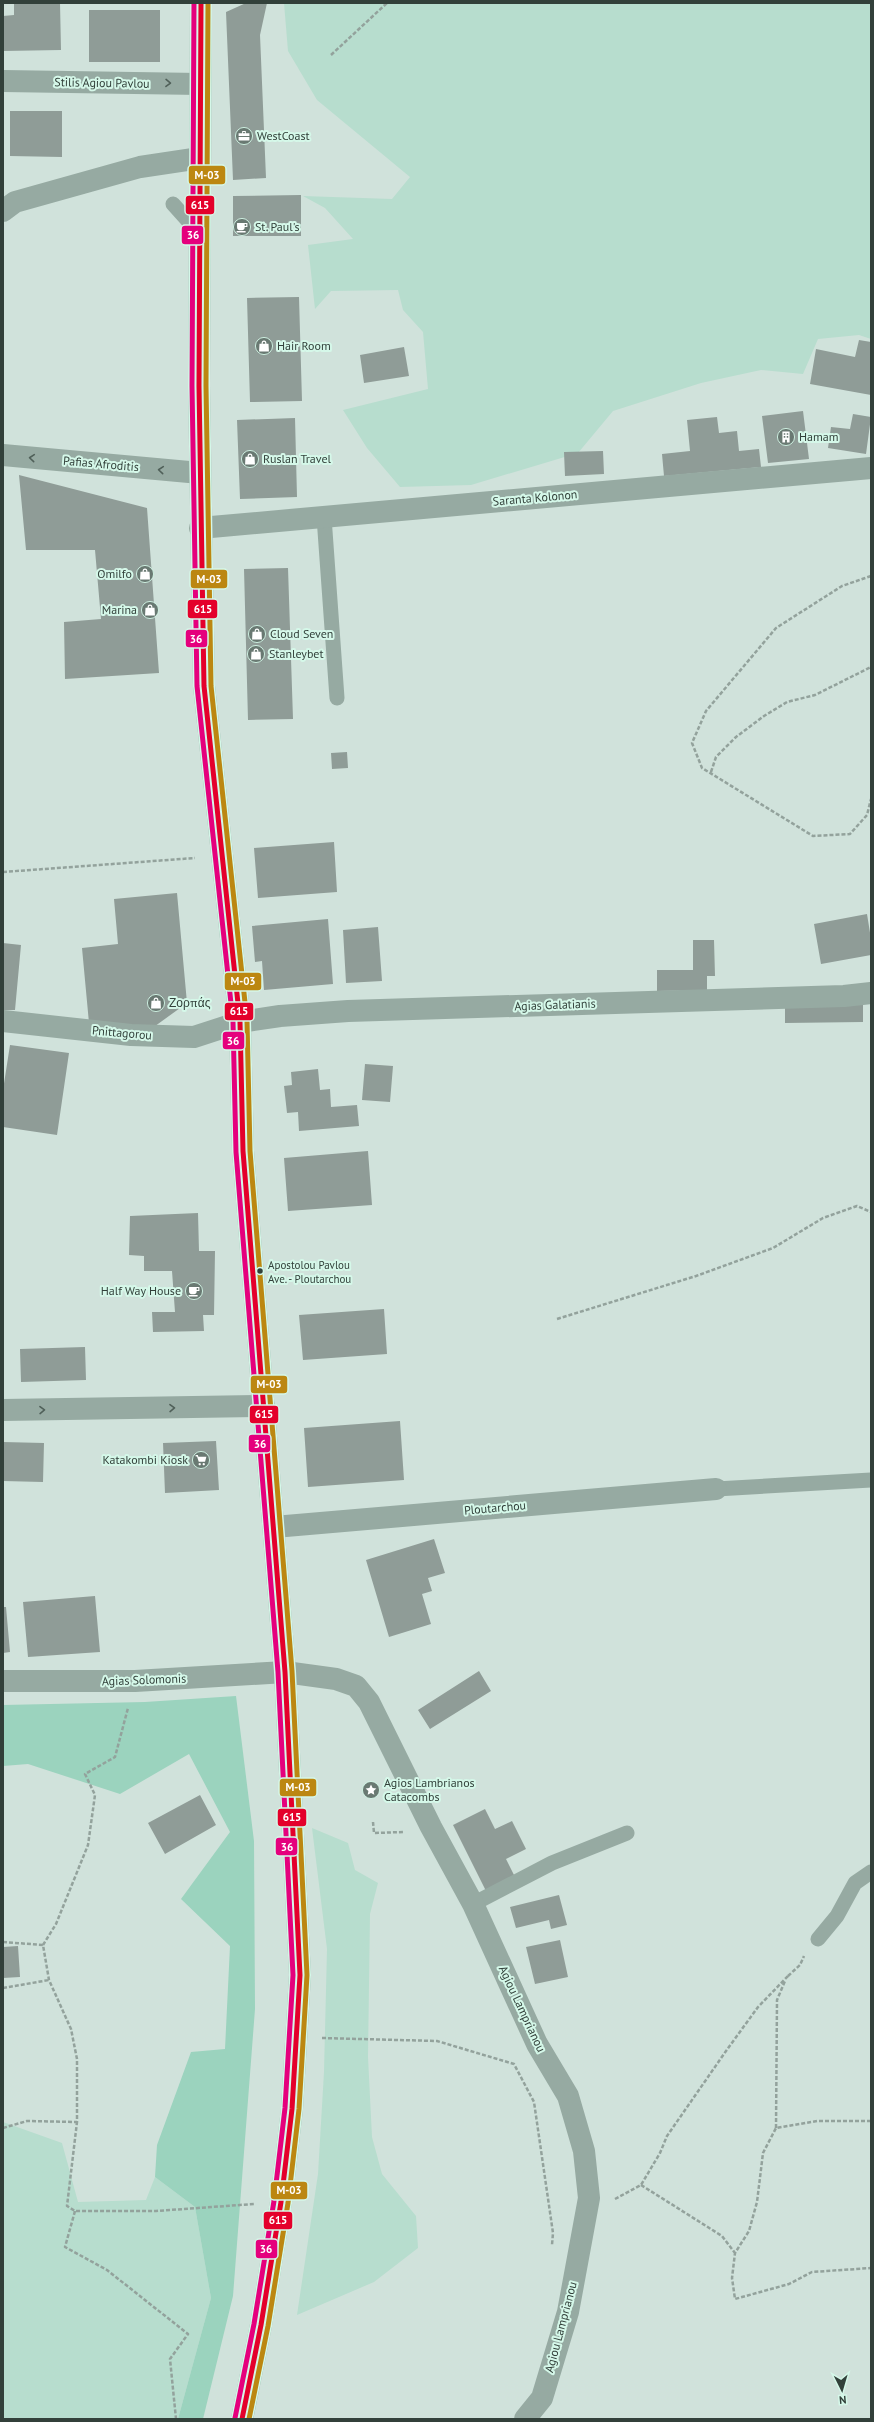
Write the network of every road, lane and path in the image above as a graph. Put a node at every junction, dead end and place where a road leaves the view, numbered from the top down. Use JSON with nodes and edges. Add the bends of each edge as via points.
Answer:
{"nodes":[{"id":1,"x":202,"y":3,"type":"edge"},
{"id":2,"x":387,"y":3,"type":"edge"},
{"id":3,"x":331,"y":55,"type":"dead end"},
{"id":4,"x":3,"y":81,"type":"edge"},
{"id":5,"x":200,"y":84,"type":"junction"},
{"id":6,"x":200,"y":158,"type":"junction"},
{"id":7,"x":173,"y":204,"type":"dead end"},
{"id":8,"x":3,"y":211,"type":"edge"},
{"id":9,"x":199,"y":233,"type":"junction"},
{"id":10,"x":3,"y":456,"type":"edge"},
{"id":11,"x":871,"y":468,"type":"edge"},
{"id":12,"x":200,"y":474,"type":"junction"},
{"id":13,"x":324,"y":517,"type":"junction"},
{"id":14,"x":200,"y":528,"type":"junction"},
{"id":15,"x":871,"y":576,"type":"edge"},
{"id":16,"x":871,"y":667,"type":"edge"},
{"id":17,"x":337,"y":698,"type":"dead end"},
{"id":18,"x":711,"y":772,"type":"junction"},
{"id":19,"x":871,"y":799,"type":"edge"},
{"id":20,"x":222,"y":856,"type":"junction"},
{"id":21,"x":3,"y":872,"type":"edge"},
{"id":22,"x":871,"y":993,"type":"edge"},
{"id":23,"x":3,"y":1021,"type":"edge"},
{"id":24,"x":240,"y":1022,"type":"junction"},
{"id":25,"x":871,"y":1212,"type":"edge"},
{"id":26,"x":557,"y":1319,"type":"dead end"},
{"id":27,"x":264,"y":1406,"type":"junction"},
{"id":28,"x":3,"y":1410,"type":"edge"},
{"id":29,"x":871,"y":1480,"type":"edge"},
{"id":30,"x":716,"y":1489,"type":"joint"},
{"id":31,"x":274,"y":1527,"type":"junction"},
{"id":32,"x":285,"y":1672,"type":"junction"},
{"id":33,"x":3,"y":1681,"type":"edge"},
{"id":34,"x":135,"y":1681,"type":"junction"},
{"id":35,"x":373,"y":1822,"type":"dead end"},
{"id":36,"x":406,"y":1832,"type":"dead end"},
{"id":37,"x":627,"y":1833,"type":"dead end"},
{"id":38,"x":871,"y":1872,"type":"edge"},
{"id":39,"x":473,"y":1904,"type":"junction"},
{"id":40,"x":818,"y":1939,"type":"joint"},
{"id":41,"x":3,"y":1942,"type":"edge"},
{"id":42,"x":42,"y":1945,"type":"junction"},
{"id":43,"x":789,"y":1975,"type":"junction"},
{"id":44,"x":49,"y":1980,"type":"junction"},
{"id":45,"x":3,"y":1988,"type":"edge"},
{"id":46,"x":296,"y":2037,"type":"junction"},
{"id":47,"x":871,"y":2121,"type":"edge"},
{"id":48,"x":77,"y":2122,"type":"junction"},
{"id":49,"x":3,"y":2128,"type":"edge"},
{"id":50,"x":776,"y":2128,"type":"junction"},
{"id":51,"x":641,"y":2184,"type":"junction"},
{"id":52,"x":610,"y":2201,"type":"dead end"},
{"id":53,"x":281,"y":2202,"type":"junction"},
{"id":54,"x":75,"y":2211,"type":"junction"},
{"id":55,"x":551,"y":2249,"type":"dead end"},
{"id":56,"x":735,"y":2253,"type":"junction"},
{"id":57,"x":871,"y":2268,"type":"edge"},
{"id":58,"x":176,"y":2419,"type":"edge"},
{"id":59,"x":242,"y":2419,"type":"edge"},
{"id":60,"x":525,"y":2419,"type":"edge"}],
"edges":[{"from":1,"to":5,"type":"main road"},
{"from":2,"to":3,"type":"path"},
{"from":4,"to":5,"type":"street","name":"Stilis Agiou Pavlou","one_way":true},
{"from":5,"to":6,"type":"main road"},
{"from":6,"to":8,"type":"street","via":[[140,167],[110,175],[15,202]]},
{"from":6,"to":9,"type":"main road"},
{"from":7,"to":9,"type":"lane"},
{"from":9,"to":12,"type":"main road"},
{"from":12,"to":10,"type":"street","name":"Pafias Afroditis","one_way":true},
{"from":11,"to":13,"type":"street","name":"Saranta Kolonon"},
{"from":12,"to":14,"type":"main road"},
{"from":13,"to":14,"type":"street","name":"Saranta Kolonon"},
{"from":13,"to":17,"type":"lane"},
{"from":14,"to":20,"type":"main road","via":[[204,686]]},
{"from":15,"to":18,"type":"path","via":[[842,586],[776,628],[706,711],[692,743],[702,768]]},
{"from":16,"to":18,"type":"path","via":[[815,695],[787,702],[764,716],[736,737],[716,757]]},
{"from":18,"to":19,"type":"path","via":[[813,836],[850,834],[867,814]]},
{"from":20,"to":21,"type":"path"},
{"from":20,"to":24,"type":"main road"},
{"from":22,"to":24,"type":"street","name":"Agias Galatianis","via":[[844,996],[348,1011]]},
{"from":23,"to":24,"type":"street","name":"Pnittagorou","via":[[132,1035],[194,1037]]},
{"from":24,"to":27,"type":"main road","via":[[243,1151]]},
{"from":25,"to":26,"type":"path","via":[[857,1206],[823,1218],[773,1248],[696,1276]]},
{"from":28,"to":27,"type":"street","one_way":true},
{"from":27,"to":31,"type":"main road"},
{"from":29,"to":30,"type":"lane"},
{"from":30,"to":31,"type":"street","name":"Ploutarchou"},
{"from":31,"to":32,"type":"main road"},
{"from":32,"to":34,"type":"street","name":"Agias Solomonis"},
{"from":32,"to":39,"type":"street","name":"Agiou Lamprianou","via":[[336,1679],[356,1686],[369,1702],[431,1827]]},
{"from":32,"to":46,"type":"main road","via":[[300,1976]]},
{"from":33,"to":34,"type":"street","name":"Agias Solomonis"},
{"from":34,"to":42,"type":"path","via":[[114,1757],[85,1774],[95,1795],[88,1845],[56,1924]]},
{"from":35,"to":36,"type":"path","via":[[374,1834]]},
{"from":37,"to":39,"type":"lane","via":[[552,1863]]},
{"from":38,"to":40,"type":"lane","via":[[855,1884],[837,1916]]},
{"from":39,"to":60,"type":"street","name":"Agiou Lamprianou","via":[[537,2044],[568,2096],[584,2150],[589,2198],[568,2312],[542,2398]]},
{"from":40,"to":43,"type":"path","via":[[806,1951],[800,1965]]},
{"from":41,"to":42,"type":"path"},
{"from":42,"to":44,"type":"path"},
{"from":43,"to":50,"type":"path","via":[[777,2000]]},
{"from":43,"to":51,"type":"path","via":[[758,2007],[717,2064],[667,2136]]},
{"from":44,"to":45,"type":"path"},
{"from":44,"to":48,"type":"path","via":[[71,2029],[77,2059]]},
{"from":46,"to":53,"type":"main road","via":[[292,2109]]},
{"from":46,"to":55,"type":"path","via":[[437,2041],[514,2064],[534,2102],[553,2233]]},
{"from":47,"to":50,"type":"path","via":[[816,2121]]},
{"from":48,"to":49,"type":"path","via":[[27,2121]]},
{"from":48,"to":54,"type":"path","via":[[67,2206]]},
{"from":50,"to":56,"type":"path","via":[[763,2153],[757,2202],[749,2231]]},
{"from":51,"to":52,"type":"path"},
{"from":51,"to":56,"type":"path","via":[[722,2236]]},
{"from":53,"to":54,"type":"path","via":[[195,2206],[156,2211]]},
{"from":53,"to":59,"type":"main road","via":[[261,2325]]},
{"from":54,"to":58,"type":"path","via":[[65,2247],[107,2270],[188,2334],[170,2359]]},
{"from":56,"to":57,"type":"path","via":[[732,2278],[735,2299],[789,2284],[812,2272]]}]}
